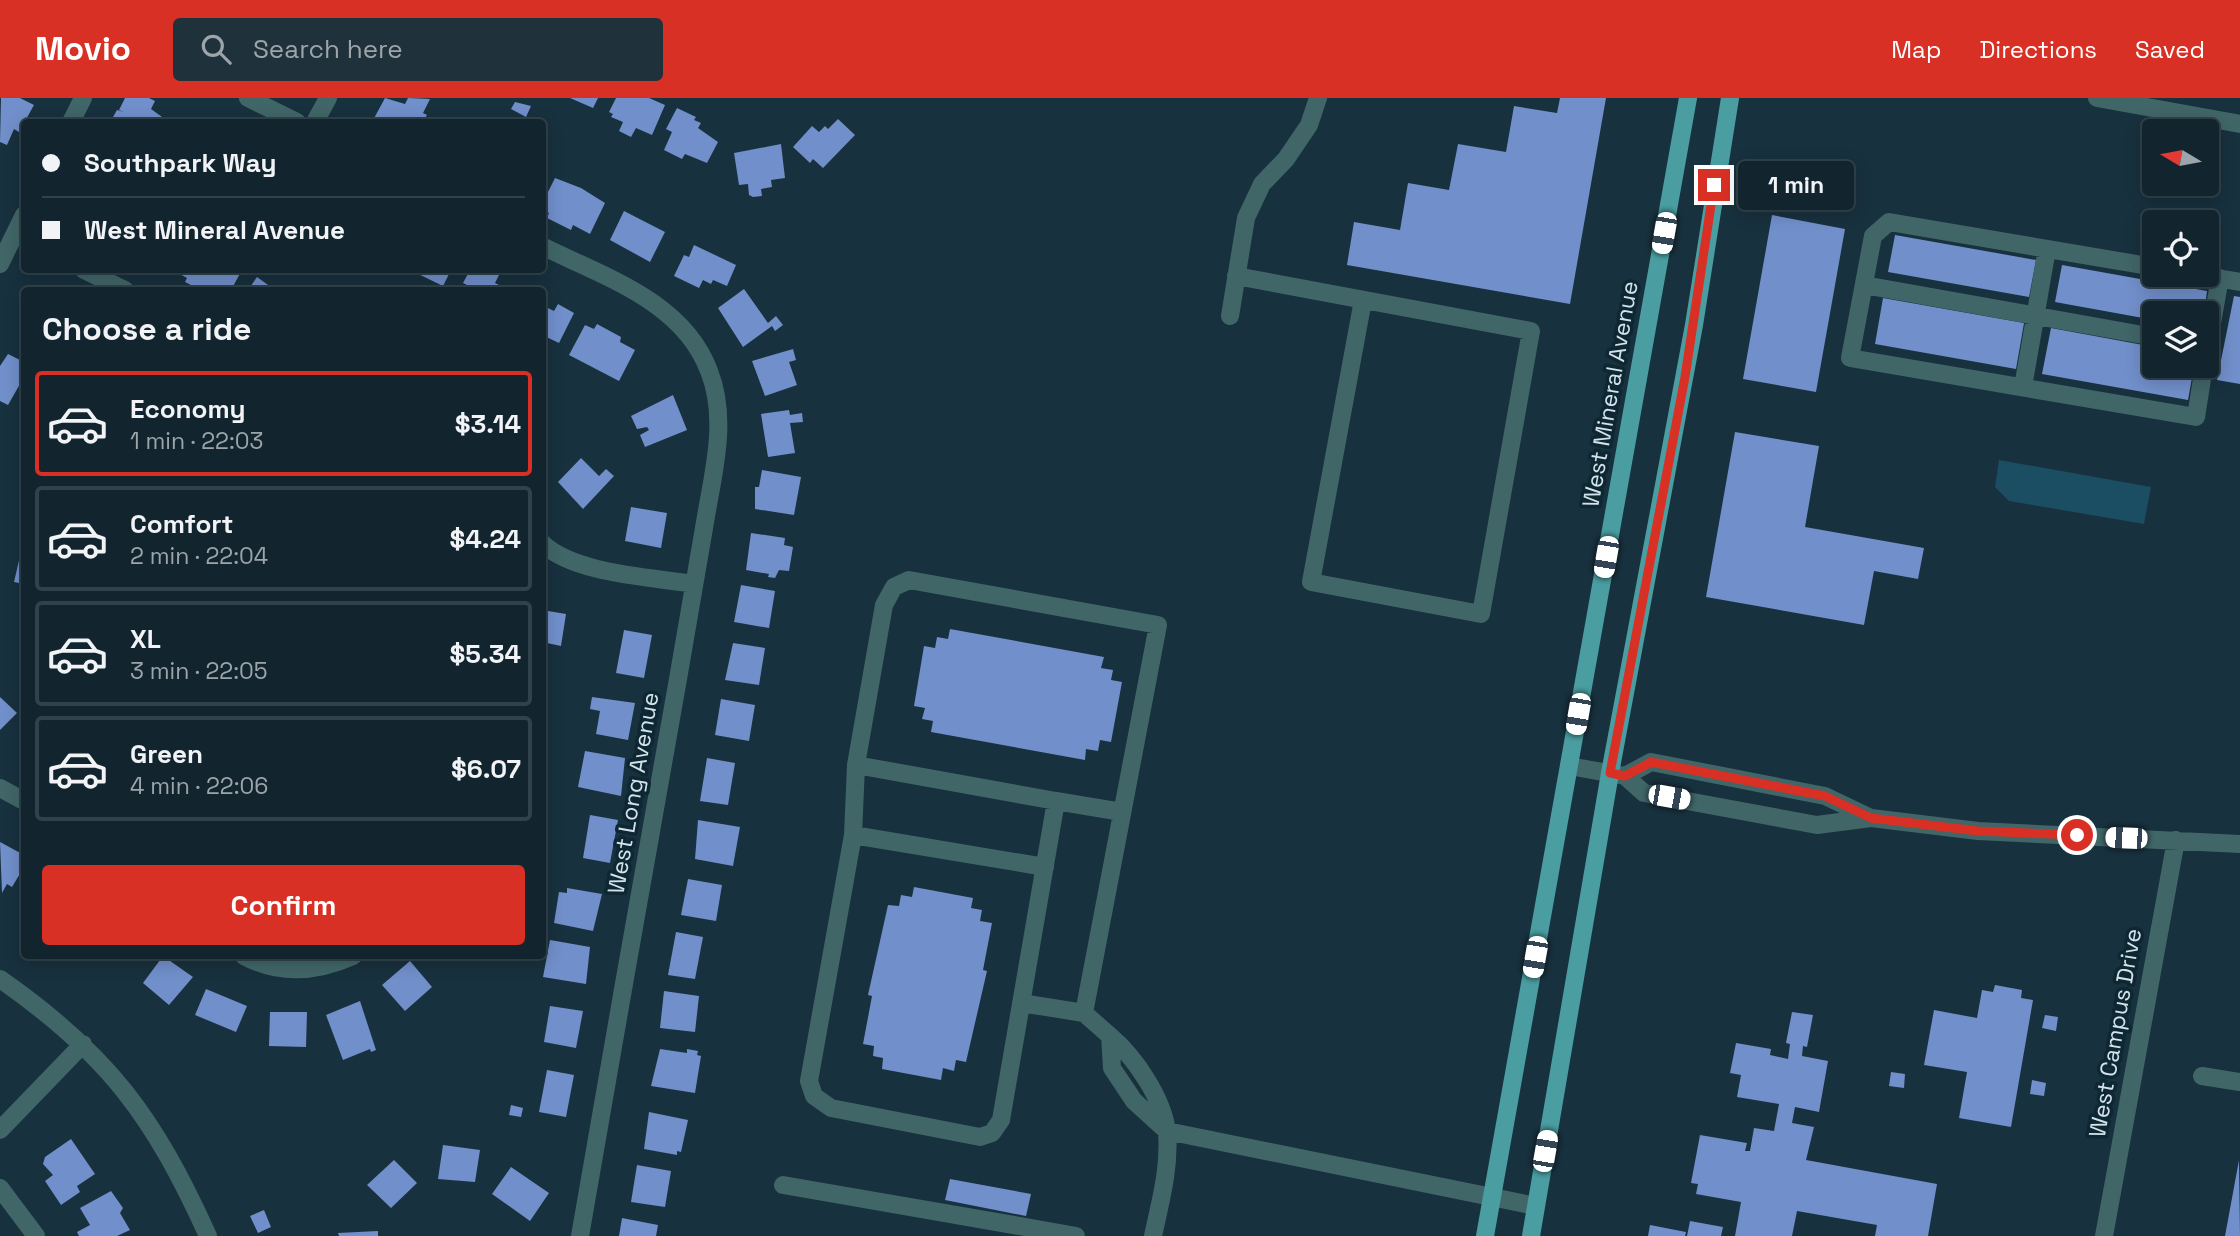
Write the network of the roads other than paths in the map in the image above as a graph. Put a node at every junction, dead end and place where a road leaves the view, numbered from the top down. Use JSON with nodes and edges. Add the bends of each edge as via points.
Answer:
{"nodes":[{"id":1,"x":83,"y":98,"type":"edge"},
{"id":2,"x":248,"y":98,"type":"edge"},
{"id":3,"x":328,"y":98,"type":"edge"},
{"id":4,"x":1318,"y":98,"type":"edge"},
{"id":5,"x":1688,"y":98,"type":"edge"},
{"id":6,"x":1730,"y":98,"type":"edge"},
{"id":7,"x":2097,"y":98,"type":"edge"},
{"id":8,"x":72,"y":119,"type":"edge"},
{"id":9,"x":291,"y":119,"type":"edge"},
{"id":10,"x":317,"y":119,"type":"edge"},
{"id":11,"x":2240,"y":124,"type":"edge"},
{"id":12,"x":20,"y":237,"type":"edge"},
{"id":13,"x":546,"y":248,"type":"edge"},
{"id":14,"x":2047,"y":249,"type":"junction"},
{"id":15,"x":0,"y":264,"type":"edge"},
{"id":16,"x":2142,"y":265,"type":"edge"},
{"id":17,"x":90,"y":273,"type":"edge"},
{"id":18,"x":1236,"y":276,"type":"junction"},
{"id":19,"x":2220,"y":278,"type":"joint"},
{"id":20,"x":2240,"y":282,"type":"edge"},
{"id":21,"x":1864,"y":285,"type":"junction"},
{"id":22,"x":119,"y":287,"type":"edge"},
{"id":23,"x":1363,"y":300,"type":"junction"},
{"id":24,"x":2216,"y":301,"type":"edge"},
{"id":25,"x":1230,"y":316,"type":"dead end"},
{"id":26,"x":2036,"y":316,"type":"junction"},
{"id":27,"x":2142,"y":335,"type":"edge"},
{"id":28,"x":2202,"y":378,"type":"edge"},
{"id":29,"x":2023,"y":387,"type":"junction"},
{"id":30,"x":546,"y":546,"type":"edge"},
{"id":31,"x":694,"y":584,"type":"junction"},
{"id":32,"x":856,"y":765,"type":"junction"},
{"id":33,"x":1569,"y":766,"type":"junction"},
{"id":34,"x":1618,"y":774,"type":"junction"},
{"id":35,"x":0,"y":788,"type":"edge"},
{"id":36,"x":21,"y":799,"type":"edge"},
{"id":37,"x":1056,"y":801,"type":"junction"},
{"id":38,"x":1122,"y":812,"type":"junction"},
{"id":39,"x":1871,"y":818,"type":"junction"},
{"id":40,"x":853,"y":835,"type":"junction"},
{"id":41,"x":2176,"y":840,"type":"junction"},
{"id":42,"x":2240,"y":844,"type":"edge"},
{"id":43,"x":1045,"y":867,"type":"junction"},
{"id":44,"x":250,"y":959,"type":"edge"},
{"id":45,"x":346,"y":959,"type":"edge"},
{"id":46,"x":0,"y":979,"type":"edge"},
{"id":47,"x":1021,"y":1003,"type":"junction"},
{"id":48,"x":1084,"y":1013,"type":"junction"},
{"id":49,"x":83,"y":1044,"type":"junction"},
{"id":50,"x":2202,"y":1076,"type":"dead end"},
{"id":51,"x":2240,"y":1082,"type":"edge"},
{"id":52,"x":0,"y":1130,"type":"edge"},
{"id":53,"x":1167,"y":1131,"type":"junction"},
{"id":54,"x":783,"y":1185,"type":"dead end"},
{"id":55,"x":0,"y":1188,"type":"edge"},
{"id":56,"x":1492,"y":1199,"type":"junction"},
{"id":57,"x":1536,"y":1206,"type":"junction"},
{"id":58,"x":1053,"y":1234,"type":"edge"},
{"id":59,"x":36,"y":1236,"type":"edge"},
{"id":60,"x":208,"y":1236,"type":"edge"},
{"id":61,"x":580,"y":1236,"type":"edge"},
{"id":62,"x":1076,"y":1236,"type":"edge"},
{"id":63,"x":1153,"y":1236,"type":"edge"},
{"id":64,"x":1485,"y":1236,"type":"edge"},
{"id":65,"x":1531,"y":1236,"type":"edge"},
{"id":66,"x":2104,"y":1236,"type":"edge"}],
"edges":[{"from":1,"to":8,"type":"street"},
{"from":2,"to":9,"type":"street"},
{"from":3,"to":10,"type":"street"},
{"from":4,"to":18,"type":"street","via":[[1309,125],[1262,184],[1246,218]]},
{"from":5,"to":33,"type":"main road","name":"West Mineral Avenue"},
{"from":6,"to":34,"type":"main road"},
{"from":7,"to":11,"type":"street"},
{"from":12,"to":15,"type":"street"},
{"from":13,"to":31,"type":"street","name":"West Long Avenue","via":[[667,312],[704,358],[717,395],[719,425]]},
{"from":14,"to":16,"type":"street"},
{"from":14,"to":21,"type":"street","via":[[1889,222],[1873,236]]},
{"from":14,"to":26,"type":"street"},
{"from":17,"to":22,"type":"street"},
{"from":18,"to":23,"type":"street"},
{"from":18,"to":25,"type":"street"},
{"from":19,"to":20,"type":"street"},
{"from":19,"to":24,"type":"street"},
{"from":21,"to":26,"type":"street"},
{"from":21,"to":29,"type":"street","via":[[1850,358]]},
{"from":23,"to":23,"type":"street","via":[[1531,331],[1481,614],[1311,582]]},
{"from":26,"to":27,"type":"street"},
{"from":26,"to":29,"type":"street"},
{"from":28,"to":29,"type":"street","via":[[2196,417]]},
{"from":30,"to":31,"type":"street","via":[[562,559],[581,565]]},
{"from":31,"to":61,"type":"street","name":"West Long Avenue"},
{"from":32,"to":37,"type":"street"},
{"from":32,"to":38,"type":"street","via":[[884,605],[894,587],[909,580],[1158,625]]},
{"from":32,"to":40,"type":"street"},
{"from":33,"to":34,"type":"street"},
{"from":33,"to":56,"type":"main road","name":"West Mineral Avenue"},
{"from":34,"to":39,"type":"street","via":[[1644,793],[1817,825]]},
{"from":34,"to":39,"type":"street","via":[[1651,762],[1825,796]]},
{"from":34,"to":57,"type":"main road"},
{"from":35,"to":36,"type":"street"},
{"from":37,"to":38,"type":"street"},
{"from":37,"to":43,"type":"street"},
{"from":38,"to":48,"type":"street"},
{"from":39,"to":41,"type":"street","via":[[1978,831]]},
{"from":40,"to":43,"type":"street"},
{"from":40,"to":47,"type":"street","via":[[809,1081],[814,1096],[831,1108],[980,1137],[992,1133],[1001,1120]]},
{"from":41,"to":42,"type":"street"},
{"from":41,"to":66,"type":"street","name":"West Campus Drive"},
{"from":43,"to":47,"type":"street"},
{"from":44,"to":45,"type":"street","via":[[306,970]]},
{"from":46,"to":49,"type":"street"},
{"from":47,"to":48,"type":"street"},
{"from":48,"to":53,"type":"street","via":[[1128,1051],[1149,1084]]},
{"from":49,"to":52,"type":"street"},
{"from":49,"to":60,"type":"street","via":[[131,1096],[161,1140]]},
{"from":50,"to":51,"type":"street"},
{"from":53,"to":56,"type":"street"},
{"from":53,"to":63,"type":"street","via":[[1165,1178]]},
{"from":54,"to":58,"type":"street"},
{"from":55,"to":59,"type":"street"},
{"from":56,"to":57,"type":"street"},
{"from":56,"to":64,"type":"main road","name":"West Mineral Avenue"},
{"from":57,"to":65,"type":"main road"},
{"from":58,"to":62,"type":"street"}]}
